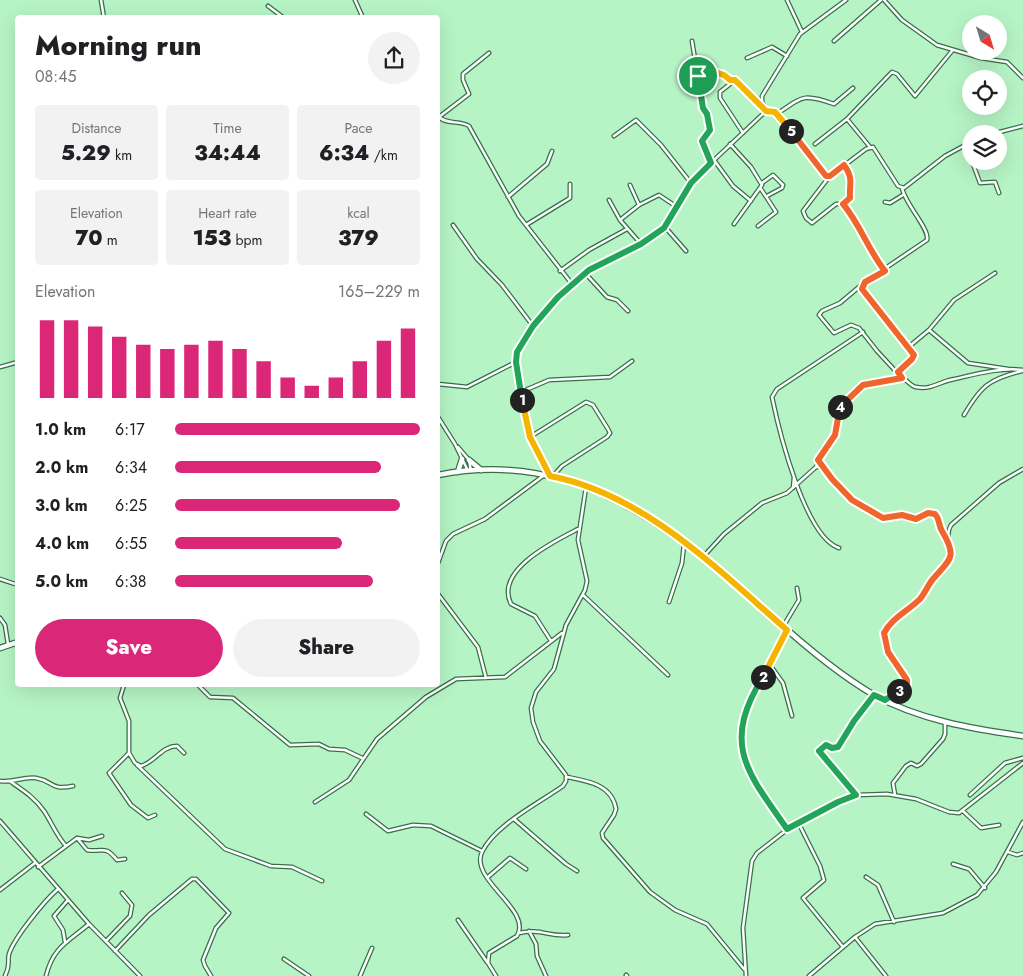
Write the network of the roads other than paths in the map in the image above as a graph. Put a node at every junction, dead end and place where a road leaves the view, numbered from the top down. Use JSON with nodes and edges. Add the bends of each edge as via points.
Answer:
{"nodes":[{"id":1,"x":101,"y":0,"type":"edge"},
{"id":2,"x":355,"y":0,"type":"edge"},
{"id":3,"x":787,"y":0,"type":"edge"},
{"id":4,"x":836,"y":0,"type":"edge"},
{"id":5,"x":846,"y":0,"type":"edge"},
{"id":6,"x":882,"y":0,"type":"edge"},
{"id":7,"x":840,"y":4,"type":"junction"},
{"id":8,"x":268,"y":6,"type":"dead end"},
{"id":9,"x":104,"y":15,"type":"edge"},
{"id":10,"x":280,"y":15,"type":"edge"},
{"id":11,"x":362,"y":15,"type":"edge"},
{"id":12,"x":802,"y":32,"type":"junction"},
{"id":13,"x":692,"y":41,"type":"dead end"},
{"id":14,"x":834,"y":41,"type":"dead end"},
{"id":15,"x":952,"y":51,"type":"junction"},
{"id":16,"x":489,"y":53,"type":"dead end"},
{"id":17,"x":787,"y":56,"type":"junction"},
{"id":18,"x":748,"y":58,"type":"dead end"},
{"id":19,"x":695,"y":63,"type":"junction"},
{"id":20,"x":706,"y":69,"type":"junction"},
{"id":21,"x":698,"y":76,"type":"junction"},
{"id":22,"x":1023,"y":78,"type":"edge"},
{"id":23,"x":730,"y":80,"type":"junction"},
{"id":24,"x":853,"y":88,"type":"dead end"},
{"id":25,"x":766,"y":111,"type":"junction"},
{"id":26,"x":777,"y":114,"type":"junction"},
{"id":27,"x":440,"y":116,"type":"edge"},
{"id":28,"x":440,"y":118,"type":"edge"},
{"id":29,"x":847,"y":119,"type":"junction"},
{"id":30,"x":1023,"y":126,"type":"edge"},
{"id":31,"x":1007,"y":130,"type":"edge"},
{"id":32,"x":743,"y":133,"type":"junction"},
{"id":33,"x":614,"y":136,"type":"dead end"},
{"id":34,"x":730,"y":144,"type":"junction"},
{"id":35,"x":815,"y":144,"type":"dead end"},
{"id":36,"x":870,"y":147,"type":"junction"},
{"id":37,"x":962,"y":147,"type":"edge"},
{"id":38,"x":552,"y":151,"type":"dead end"},
{"id":39,"x":713,"y":161,"type":"junction"},
{"id":40,"x":844,"y":165,"type":"junction"},
{"id":41,"x":975,"y":170,"type":"edge"},
{"id":42,"x":829,"y":177,"type":"junction"},
{"id":43,"x":691,"y":183,"type":"junction"},
{"id":44,"x":762,"y":183,"type":"junction"},
{"id":45,"x":570,"y":184,"type":"dead end"},
{"id":46,"x":630,"y":185,"type":"dead end"},
{"id":47,"x":902,"y":188,"type":"junction"},
{"id":48,"x":761,"y":190,"type":"junction"},
{"id":49,"x":999,"y":193,"type":"dead end"},
{"id":50,"x":903,"y":195,"type":"junction"},
{"id":51,"x":766,"y":196,"type":"junction"},
{"id":52,"x":508,"y":197,"type":"junction"},
{"id":53,"x":609,"y":200,"type":"dead end"},
{"id":54,"x":751,"y":200,"type":"junction"},
{"id":55,"x":885,"y":202,"type":"dead end"},
{"id":56,"x":843,"y":204,"type":"junction"},
{"id":57,"x":639,"y":205,"type":"junction"},
{"id":58,"x":676,"y":208,"type":"junction"},
{"id":59,"x":620,"y":220,"type":"junction"},
{"id":60,"x":734,"y":224,"type":"dead end"},
{"id":61,"x":453,"y":225,"type":"dead end"},
{"id":62,"x":526,"y":225,"type":"junction"},
{"id":63,"x":758,"y":226,"type":"dead end"},
{"id":64,"x":665,"y":227,"type":"junction"},
{"id":65,"x":627,"y":229,"type":"junction"},
{"id":66,"x":641,"y":244,"type":"junction"},
{"id":67,"x":686,"y":251,"type":"dead end"},
{"id":68,"x":560,"y":271,"type":"junction"},
{"id":69,"x":885,"y":271,"type":"junction"},
{"id":70,"x":995,"y":272,"type":"dead end"},
{"id":71,"x":585,"y":273,"type":"junction"},
{"id":72,"x":572,"y":284,"type":"junction"},
{"id":73,"x":862,"y":287,"type":"junction"},
{"id":74,"x":628,"y":311,"type":"dead end"},
{"id":75,"x":533,"y":326,"type":"junction"},
{"id":76,"x":929,"y":330,"type":"junction"},
{"id":77,"x":862,"y":332,"type":"junction"},
{"id":78,"x":910,"y":348,"type":"junction"},
{"id":79,"x":632,"y":361,"type":"dead end"},
{"id":80,"x":516,"y":362,"type":"junction"},
{"id":81,"x":15,"y":363,"type":"edge"},
{"id":82,"x":0,"y":367,"type":"edge"},
{"id":83,"x":1009,"y":369,"type":"junction"},
{"id":84,"x":1023,"y":370,"type":"edge"},
{"id":85,"x":898,"y":372,"type":"junction"},
{"id":86,"x":902,"y":378,"type":"junction"},
{"id":87,"x":440,"y":384,"type":"edge"},
{"id":88,"x":521,"y":392,"type":"junction"},
{"id":89,"x":964,"y":415,"type":"dead end"},
{"id":90,"x":440,"y":420,"type":"edge"},
{"id":91,"x":530,"y":437,"type":"junction"},
{"id":92,"x":455,"y":444,"type":"junction"},
{"id":93,"x":462,"y":459,"type":"junction"},
{"id":94,"x":469,"y":460,"type":"junction"},
{"id":95,"x":818,"y":460,"type":"junction"},
{"id":96,"x":816,"y":467,"type":"junction"},
{"id":97,"x":823,"y":467,"type":"junction"},
{"id":98,"x":1023,"y":469,"type":"edge"},
{"id":99,"x":481,"y":470,"type":"junction"},
{"id":100,"x":469,"y":471,"type":"junction"},
{"id":101,"x":458,"y":472,"type":"junction"},
{"id":102,"x":440,"y":475,"type":"edge"},
{"id":103,"x":794,"y":475,"type":"junction"},
{"id":104,"x":542,"y":476,"type":"junction"},
{"id":105,"x":551,"y":477,"type":"junction"},
{"id":106,"x":798,"y":484,"type":"junction"},
{"id":107,"x":586,"y":486,"type":"junction"},
{"id":108,"x":793,"y":488,"type":"junction"},
{"id":109,"x":578,"y":529,"type":"junction"},
{"id":110,"x":948,"y":537,"type":"junction"},
{"id":111,"x":684,"y":543,"type":"junction"},
{"id":112,"x":839,"y":548,"type":"dead end"},
{"id":113,"x":440,"y":558,"type":"edge"},
{"id":114,"x":702,"y":558,"type":"junction"},
{"id":115,"x":0,"y":579,"type":"edge"},
{"id":116,"x":15,"y":584,"type":"edge"},
{"id":117,"x":797,"y":588,"type":"dead end"},
{"id":118,"x":583,"y":595,"type":"junction"},
{"id":119,"x":440,"y":597,"type":"edge"},
{"id":120,"x":669,"y":602,"type":"dead end"},
{"id":121,"x":0,"y":618,"type":"edge"},
{"id":122,"x":785,"y":628,"type":"junction"},
{"id":123,"x":564,"y":632,"type":"junction"},
{"id":124,"x":550,"y":641,"type":"junction"},
{"id":125,"x":15,"y":643,"type":"edge"},
{"id":126,"x":8,"y":646,"type":"junction"},
{"id":127,"x":0,"y":648,"type":"edge"},
{"id":128,"x":770,"y":665,"type":"junction"},
{"id":129,"x":668,"y":675,"type":"dead end"},
{"id":130,"x":486,"y":678,"type":"junction"},
{"id":131,"x":123,"y":687,"type":"edge"},
{"id":132,"x":200,"y":687,"type":"edge"},
{"id":133,"x":874,"y":695,"type":"junction"},
{"id":134,"x":885,"y":700,"type":"junction"},
{"id":135,"x":792,"y":716,"type":"dead end"},
{"id":136,"x":945,"y":722,"type":"junction"},
{"id":137,"x":1023,"y":736,"type":"edge"},
{"id":138,"x":129,"y":752,"type":"junction"},
{"id":139,"x":184,"y":752,"type":"dead end"},
{"id":140,"x":362,"y":758,"type":"junction"},
{"id":141,"x":1023,"y":758,"type":"edge"},
{"id":142,"x":1023,"y":763,"type":"edge"},
{"id":143,"x":137,"y":765,"type":"junction"},
{"id":144,"x":567,"y":777,"type":"junction"},
{"id":145,"x":0,"y":781,"type":"edge"},
{"id":146,"x":11,"y":782,"type":"junction"},
{"id":147,"x":984,"y":783,"type":"junction"},
{"id":148,"x":74,"y":786,"type":"dead end"},
{"id":149,"x":990,"y":787,"type":"junction"},
{"id":150,"x":856,"y":795,"type":"junction"},
{"id":151,"x":895,"y":795,"type":"junction"},
{"id":152,"x":970,"y":795,"type":"dead end"},
{"id":153,"x":315,"y":802,"type":"dead end"},
{"id":154,"x":963,"y":811,"type":"junction"},
{"id":155,"x":366,"y":814,"type":"dead end"},
{"id":156,"x":155,"y":816,"type":"dead end"},
{"id":157,"x":514,"y":819,"type":"junction"},
{"id":158,"x":0,"y":821,"type":"edge"},
{"id":159,"x":798,"y":822,"type":"junction"},
{"id":160,"x":1023,"y":822,"type":"edge"},
{"id":161,"x":999,"y":825,"type":"dead end"},
{"id":162,"x":787,"y":829,"type":"junction"},
{"id":163,"x":102,"y":836,"type":"dead end"},
{"id":164,"x":78,"y":838,"type":"junction"},
{"id":165,"x":66,"y":846,"type":"junction"},
{"id":166,"x":482,"y":851,"type":"junction"},
{"id":167,"x":1008,"y":851,"type":"junction"},
{"id":168,"x":1023,"y":853,"type":"edge"},
{"id":169,"x":125,"y":859,"type":"dead end"},
{"id":170,"x":35,"y":864,"type":"junction"},
{"id":171,"x":953,"y":864,"type":"dead end"},
{"id":172,"x":38,"y":867,"type":"junction"},
{"id":173,"x":526,"y":869,"type":"dead end"},
{"id":174,"x":577,"y":871,"type":"dead end"},
{"id":175,"x":488,"y":877,"type":"junction"},
{"id":176,"x":866,"y":877,"type":"dead end"},
{"id":177,"x":322,"y":881,"type":"dead end"},
{"id":178,"x":985,"y":888,"type":"junction"},
{"id":179,"x":58,"y":889,"type":"junction"},
{"id":180,"x":0,"y":890,"type":"edge"},
{"id":181,"x":122,"y":894,"type":"dead end"},
{"id":182,"x":68,"y":900,"type":"junction"},
{"id":183,"x":458,"y":920,"type":"dead end"},
{"id":184,"x":894,"y":922,"type":"junction"},
{"id":185,"x":89,"y":924,"type":"junction"},
{"id":186,"x":529,"y":931,"type":"junction"},
{"id":187,"x":519,"y":933,"type":"junction"},
{"id":188,"x":568,"y":935,"type":"dead end"},
{"id":189,"x":855,"y":937,"type":"junction"},
{"id":190,"x":106,"y":941,"type":"junction"},
{"id":191,"x":65,"y":943,"type":"junction"},
{"id":192,"x":843,"y":947,"type":"junction"},
{"id":193,"x":372,"y":948,"type":"dead end"},
{"id":194,"x":115,"y":951,"type":"junction"},
{"id":195,"x":284,"y":959,"type":"dead end"},
{"id":196,"x":488,"y":964,"type":"junction"},
{"id":197,"x":745,"y":970,"type":"junction"},
{"id":198,"x":5,"y":976,"type":"edge"},
{"id":199,"x":46,"y":976,"type":"edge"},
{"id":200,"x":140,"y":976,"type":"edge"},
{"id":201,"x":211,"y":976,"type":"edge"},
{"id":202,"x":309,"y":976,"type":"edge"},
{"id":203,"x":360,"y":976,"type":"edge"},
{"id":204,"x":496,"y":976,"type":"edge"},
{"id":205,"x":546,"y":976,"type":"edge"},
{"id":206,"x":746,"y":976,"type":"edge"},
{"id":207,"x":809,"y":976,"type":"edge"},
{"id":208,"x":886,"y":976,"type":"edge"}],
"edges":[{"from":1,"to":9,"type":"street"},
{"from":2,"to":11,"type":"street"},
{"from":3,"to":12,"type":"street"},
{"from":4,"to":7,"type":"street"},
{"from":5,"to":7,"type":"street"},
{"from":6,"to":14,"type":"street"},
{"from":6,"to":15,"type":"street","via":[[921,35]]},
{"from":7,"to":12,"type":"street"},
{"from":8,"to":10,"type":"street"},
{"from":12,"to":17,"type":"street"},
{"from":13,"to":19,"type":"street"},
{"from":15,"to":22,"type":"street","via":[[1007,62]]},
{"from":15,"to":29,"type":"street","via":[[916,96],[892,72]]},
{"from":16,"to":27,"type":"street","via":[[463,74],[469,94]]},
{"from":17,"to":18,"type":"street","via":[[772,47]]},
{"from":17,"to":25,"type":"street","via":[[762,96]]},
{"from":19,"to":20,"type":"street"},
{"from":19,"to":21,"type":"street"},
{"from":20,"to":21,"type":"street"},
{"from":20,"to":23,"type":"street"},
{"from":21,"to":39,"type":"street","via":[[710,130],[702,144]]},
{"from":23,"to":25,"type":"street","via":[[739,82]]},
{"from":23,"to":32,"type":"street","via":[[730,84],[720,92],[720,98]]},
{"from":24,"to":26,"type":"street","via":[[834,104],[810,97],[798,100]]},
{"from":25,"to":26,"type":"street"},
{"from":25,"to":32,"type":"street"},
{"from":26,"to":42,"type":"street"},
{"from":28,"to":52,"type":"street","via":[[469,126]]},
{"from":29,"to":35,"type":"street"},
{"from":29,"to":36,"type":"street"},
{"from":30,"to":31,"type":"street"},
{"from":32,"to":34,"type":"street"},
{"from":33,"to":43,"type":"street","via":[[636,120],[662,145]]},
{"from":34,"to":39,"type":"street"},
{"from":34,"to":44,"type":"street"},
{"from":36,"to":40,"type":"street"},
{"from":36,"to":47,"type":"street","via":[[876,150]]},
{"from":37,"to":47,"type":"street"},
{"from":38,"to":52,"type":"street","via":[[547,164]]},
{"from":39,"to":43,"type":"street"},
{"from":39,"to":54,"type":"street","via":[[732,186]]},
{"from":40,"to":42,"type":"street"},
{"from":40,"to":56,"type":"street","via":[[852,179],[850,198]]},
{"from":41,"to":49,"type":"street","via":[[980,183],[995,182]]},
{"from":42,"to":56,"type":"street","via":[[805,208],[804,215],[814,222],[836,204]]},
{"from":43,"to":58,"type":"street"},
{"from":44,"to":48,"type":"street"},
{"from":44,"to":51,"type":"street","via":[[773,175],[783,185]]},
{"from":45,"to":62,"type":"street","via":[[570,198]]},
{"from":46,"to":57,"type":"street"},
{"from":47,"to":50,"type":"street"},
{"from":48,"to":51,"type":"street"},
{"from":48,"to":54,"type":"street"},
{"from":50,"to":55,"type":"street","via":[[890,203]]},
{"from":50,"to":69,"type":"street","via":[[928,237]]},
{"from":51,"to":63,"type":"street","via":[[776,212]]},
{"from":52,"to":62,"type":"street"},
{"from":53,"to":59,"type":"street"},
{"from":54,"to":60,"type":"street"},
{"from":56,"to":69,"type":"street"},
{"from":57,"to":58,"type":"street","via":[[659,195]]},
{"from":57,"to":59,"type":"street"},
{"from":58,"to":64,"type":"street"},
{"from":59,"to":65,"type":"street"},
{"from":61,"to":75,"type":"street"},
{"from":62,"to":68,"type":"street"},
{"from":64,"to":66,"type":"street"},
{"from":64,"to":67,"type":"street"},
{"from":65,"to":66,"type":"street"},
{"from":65,"to":68,"type":"street"},
{"from":66,"to":71,"type":"street"},
{"from":68,"to":72,"type":"street"},
{"from":69,"to":73,"type":"street"},
{"from":70,"to":76,"type":"street","via":[[954,300]]},
{"from":71,"to":72,"type":"street"},
{"from":71,"to":74,"type":"street","via":[[606,296],[617,300]]},
{"from":72,"to":75,"type":"street"},
{"from":73,"to":77,"type":"street","via":[[819,315],[832,333],[851,325]]},
{"from":73,"to":78,"type":"street"},
{"from":75,"to":80,"type":"street","via":[[518,348]]},
{"from":76,"to":78,"type":"street","via":[[919,336]]},
{"from":76,"to":83,"type":"street","via":[[968,363]]},
{"from":77,"to":85,"type":"street"},
{"from":77,"to":103,"type":"street","via":[[772,394]]},
{"from":78,"to":85,"type":"street","via":[[913,358]]},
{"from":79,"to":88,"type":"street","via":[[610,377],[550,380]]},
{"from":80,"to":87,"type":"street","via":[[467,387]]},
{"from":80,"to":88,"type":"street"},
{"from":81,"to":82,"type":"street"},
{"from":83,"to":84,"type":"street"},
{"from":83,"to":86,"type":"street","via":[[947,381],[932,388],[913,386]]},
{"from":84,"to":89,"type":"street","via":[[986,384]]},
{"from":85,"to":86,"type":"street"},
{"from":86,"to":95,"type":"street","via":[[864,384],[844,402],[840,406],[835,435]]},
{"from":88,"to":91,"type":"street"},
{"from":90,"to":92,"type":"street"},
{"from":91,"to":105,"type":"street"},
{"from":91,"to":105,"type":"street","via":[[586,402],[592,404],[608,429],[607,437],[562,466]]},
{"from":92,"to":93,"type":"street"},
{"from":92,"to":94,"type":"street"},
{"from":93,"to":100,"type":"street"},
{"from":93,"to":101,"type":"main road"},
{"from":94,"to":99,"type":"main road"},
{"from":94,"to":100,"type":"street"},
{"from":95,"to":96,"type":"street"},
{"from":95,"to":97,"type":"street"},
{"from":96,"to":97,"type":"street"},
{"from":96,"to":106,"type":"street"},
{"from":97,"to":110,"type":"street","via":[[849,497],[883,518],[902,515],[916,519],[928,513],[935,514]]},
{"from":98,"to":110,"type":"street","via":[[1004,480],[960,517],[949,528]]},
{"from":99,"to":100,"type":"main road"},
{"from":99,"to":104,"type":"main road"},
{"from":100,"to":101,"type":"main road"},
{"from":101,"to":102,"type":"main road"},
{"from":103,"to":106,"type":"street"},
{"from":103,"to":108,"type":"street"},
{"from":104,"to":105,"type":"main road"},
{"from":104,"to":113,"type":"street","via":[[486,519],[453,534],[446,541]]},
{"from":105,"to":107,"type":"main road"},
{"from":106,"to":108,"type":"street"},
{"from":106,"to":112,"type":"street","via":[[811,520],[828,543]]},
{"from":107,"to":109,"type":"street"},
{"from":107,"to":111,"type":"main road","via":[[637,510]]},
{"from":108,"to":114,"type":"street","via":[[784,496],[762,503],[724,534]]},
{"from":109,"to":118,"type":"street","via":[[587,581]]},
{"from":109,"to":124,"type":"street","via":[[534,554],[515,574],[508,588],[511,604],[535,616]]},
{"from":110,"to":134,"type":"street","via":[[950,557],[946,567],[884,633],[888,652],[907,682],[905,688]]},
{"from":111,"to":114,"type":"main road"},
{"from":111,"to":120,"type":"street","via":[[682,563]]},
{"from":114,"to":122,"type":"main road"},
{"from":115,"to":116,"type":"street"},
{"from":117,"to":122,"type":"street","via":[[798,600]]},
{"from":118,"to":123,"type":"street"},
{"from":118,"to":129,"type":"street"},
{"from":119,"to":130,"type":"street","via":[[478,647]]},
{"from":121,"to":126,"type":"street","via":[[6,625]]},
{"from":122,"to":128,"type":"street"},
{"from":122,"to":133,"type":"main road","via":[[840,673]]},
{"from":123,"to":124,"type":"street"},
{"from":123,"to":144,"type":"street","via":[[557,663],[533,698],[531,714],[540,741]]},
{"from":124,"to":130,"type":"street","via":[[505,677]]},
{"from":125,"to":126,"type":"main road"},
{"from":126,"to":127,"type":"main road"},
{"from":128,"to":135,"type":"street","via":[[783,683]]},
{"from":128,"to":162,"type":"street","via":[[745,710],[740,741],[746,765]]},
{"from":130,"to":140,"type":"street","via":[[456,679],[437,689],[385,731]]},
{"from":131,"to":138,"type":"street","via":[[120,698],[129,721]]},
{"from":132,"to":140,"type":"street","via":[[210,697],[233,698],[290,745],[319,744],[329,750],[345,750]]},
{"from":133,"to":134,"type":"main road"},
{"from":133,"to":150,"type":"street","via":[[838,747],[826,745],[819,751]]},
{"from":134,"to":136,"type":"main road"},
{"from":136,"to":137,"type":"main road"},
{"from":136,"to":151,"type":"street","via":[[943,739],[921,764],[906,766],[893,783]]},
{"from":138,"to":143,"type":"street"},
{"from":138,"to":156,"type":"street","via":[[109,774],[134,808],[148,818]]},
{"from":139,"to":143,"type":"street","via":[[177,746],[169,747],[147,764]]},
{"from":140,"to":153,"type":"street","via":[[350,780]]},
{"from":141,"to":147,"type":"street","via":[[1005,763]]},
{"from":142,"to":149,"type":"street"},
{"from":143,"to":177,"type":"street","via":[[225,849],[271,866],[292,868]]},
{"from":144,"to":157,"type":"street","via":[[563,786]]},
{"from":144,"to":197,"type":"street","via":[[597,784],[607,792],[616,808],[602,833],[603,838],[650,892],[675,910],[707,924]]},
{"from":145,"to":146,"type":"street"},
{"from":146,"to":148,"type":"street","via":[[34,778],[60,789]]},
{"from":146,"to":165,"type":"street","via":[[34,798]]},
{"from":147,"to":149,"type":"street"},
{"from":147,"to":152,"type":"street"},
{"from":149,"to":154,"type":"street"},
{"from":150,"to":151,"type":"street"},
{"from":150,"to":159,"type":"street"},
{"from":151,"to":154,"type":"street","via":[[955,814]]},
{"from":154,"to":161,"type":"street","via":[[981,828]]},
{"from":155,"to":166,"type":"street","via":[[388,831],[413,824],[431,826]]},
{"from":157,"to":166,"type":"street"},
{"from":157,"to":174,"type":"street"},
{"from":158,"to":170,"type":"street"},
{"from":159,"to":162,"type":"street"},
{"from":159,"to":192,"type":"street","via":[[824,880],[803,898]]},
{"from":160,"to":167,"type":"street"},
{"from":162,"to":197,"type":"street","via":[[752,861],[742,928]]},
{"from":163,"to":164,"type":"street","via":[[89,840]]},
{"from":164,"to":165,"type":"street"},
{"from":164,"to":169,"type":"street","via":[[87,850],[104,849],[117,860]]},
{"from":165,"to":172,"type":"street"},
{"from":166,"to":175,"type":"street","via":[[481,865]]},
{"from":167,"to":168,"type":"street","via":[[1017,855]]},
{"from":167,"to":178,"type":"street"},
{"from":170,"to":172,"type":"street"},
{"from":170,"to":180,"type":"street"},
{"from":171,"to":178,"type":"street","via":[[968,869]]},
{"from":172,"to":179,"type":"street"},
{"from":173,"to":175,"type":"street","via":[[510,858]]},
{"from":175,"to":187,"type":"street","via":[[519,921]]},
{"from":176,"to":184,"type":"street","via":[[878,885]]},
{"from":178,"to":184,"type":"street","via":[[967,902],[943,913]]},
{"from":179,"to":182,"type":"street"},
{"from":179,"to":198,"type":"street","via":[[22,931],[9,954],[10,964]]},
{"from":181,"to":190,"type":"street","via":[[132,905],[130,916]]},
{"from":182,"to":185,"type":"street"},
{"from":182,"to":191,"type":"street","via":[[54,916],[63,930]]},
{"from":183,"to":196,"type":"street"},
{"from":184,"to":189,"type":"street","via":[[878,923]]},
{"from":185,"to":190,"type":"street"},
{"from":185,"to":191,"type":"street"},
{"from":186,"to":187,"type":"street"},
{"from":186,"to":188,"type":"street"},
{"from":186,"to":205,"type":"street"},
{"from":187,"to":196,"type":"street","via":[[489,953]]},
{"from":189,"to":192,"type":"street"},
{"from":189,"to":208,"type":"street"},
{"from":190,"to":194,"type":"street"},
{"from":191,"to":199,"type":"street","via":[[51,958]]},
{"from":192,"to":207,"type":"street"},
{"from":193,"to":203,"type":"street"},
{"from":194,"to":200,"type":"street"},
{"from":194,"to":201,"type":"street","via":[[161,904],[196,879],[229,913],[216,928],[203,960]]},
{"from":195,"to":202,"type":"street"},
{"from":196,"to":204,"type":"street"},
{"from":197,"to":206,"type":"street"}]}
